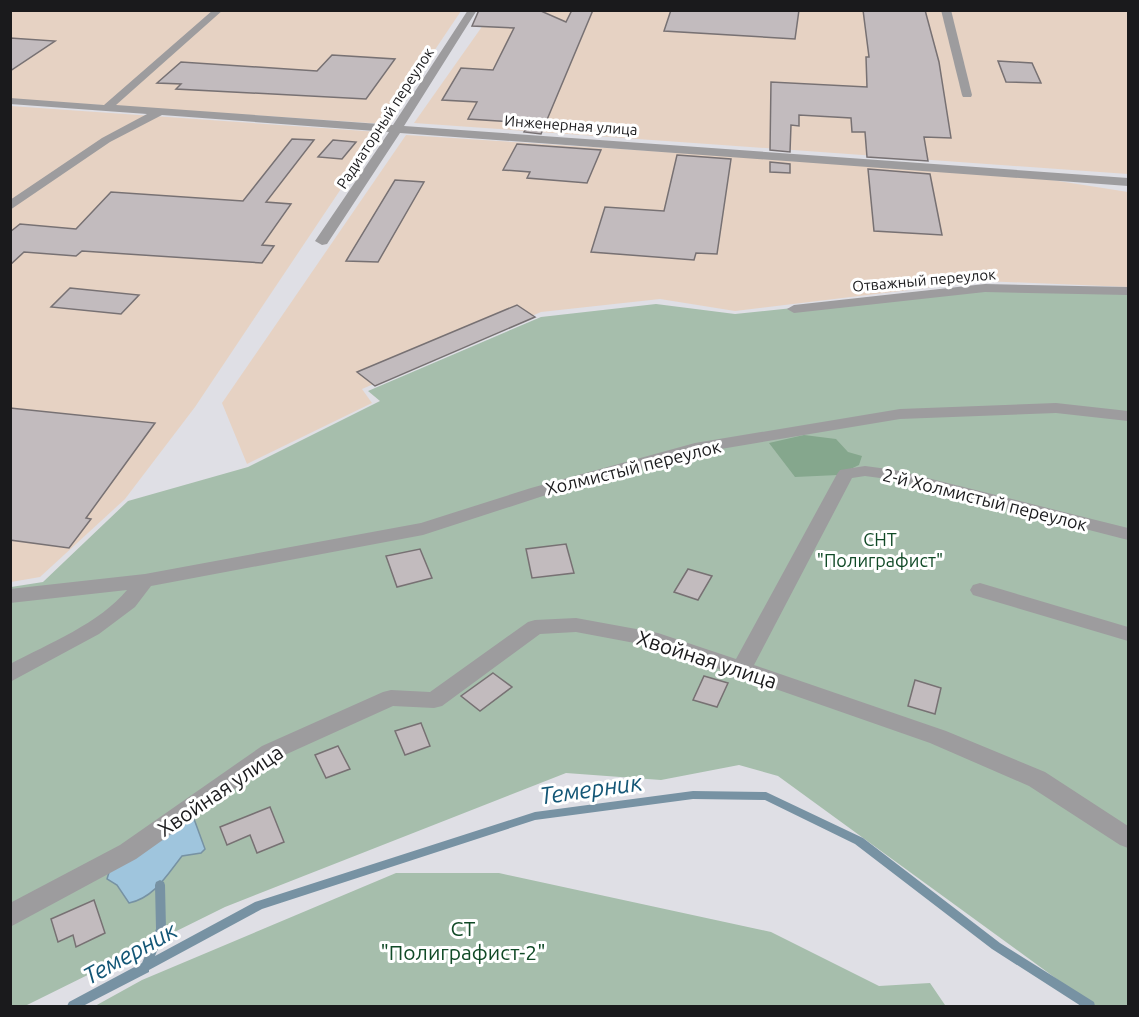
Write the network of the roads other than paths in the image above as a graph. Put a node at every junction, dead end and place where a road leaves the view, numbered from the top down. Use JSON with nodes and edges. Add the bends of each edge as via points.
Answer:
{"nodes":[{"id":1,"x":219,"y":10,"type":"edge"},
{"id":2,"x":473,"y":10,"type":"edge"},
{"id":3,"x":946,"y":10,"type":"edge"},
{"id":4,"x":967,"y":95,"type":"dead end"},
{"id":5,"x":10,"y":101,"type":"edge"},
{"id":6,"x":107,"y":108,"type":"junction"},
{"id":7,"x":161,"y":111,"type":"junction"},
{"id":8,"x":398,"y":128,"type":"junction"},
{"id":9,"x":1128,"y":182,"type":"edge"},
{"id":10,"x":10,"y":206,"type":"edge"},
{"id":11,"x":322,"y":241,"type":"dead end"},
{"id":12,"x":1128,"y":291,"type":"edge"},
{"id":13,"x":794,"y":309,"type":"dead end"},
{"id":14,"x":1128,"y":416,"type":"edge"},
{"id":15,"x":1128,"y":534,"type":"edge"},
{"id":16,"x":145,"y":581,"type":"junction"},
{"id":17,"x":980,"y":590,"type":"dead end"},
{"id":18,"x":10,"y":596,"type":"edge"},
{"id":19,"x":1128,"y":634,"type":"edge"},
{"id":20,"x":741,"y":669,"type":"junction"},
{"id":21,"x":10,"y":674,"type":"edge"},
{"id":22,"x":1128,"y":838,"type":"edge"},
{"id":23,"x":10,"y":916,"type":"edge"}],
"edges":[{"from":1,"to":6,"type":"street"},
{"from":2,"to":8,"type":"street","name":"Радиаторный переулок"},
{"from":3,"to":4,"type":"street"},
{"from":5,"to":6,"type":"street","name":"Инженерная улица"},
{"from":6,"to":7,"type":"street","name":"Инженерная улица"},
{"from":7,"to":8,"type":"street","name":"Инженерная улица"},
{"from":7,"to":10,"type":"street","via":[[106,140]]},
{"from":8,"to":9,"type":"street","name":"Инженерная улица"},
{"from":8,"to":11,"type":"street","name":"Радиаторный переулок"},
{"from":12,"to":13,"type":"street","name":"Отважный переулок","via":[[985,288]]},
{"from":14,"to":16,"type":"street","name":"Холмистый переулок","via":[[1056,408],[900,414],[718,444],[537,492],[423,529]]},
{"from":15,"to":20,"type":"street","name":"2-й Холмистый переулок","via":[[895,476],[865,471],[846,474]]},
{"from":16,"to":18,"type":"street","name":"Холмистый переулок"},
{"from":16,"to":21,"type":"street","via":[[128,602],[92,629]]},
{"from":17,"to":19,"type":"street"},
{"from":20,"to":22,"type":"street","name":"Хвойная улица","via":[[938,737],[1037,779]]},
{"from":20,"to":23,"type":"street","name":"Хвойная улица","via":[[658,640],[576,625],[535,627],[434,700],[391,698],[270,752],[128,852]]}]}
